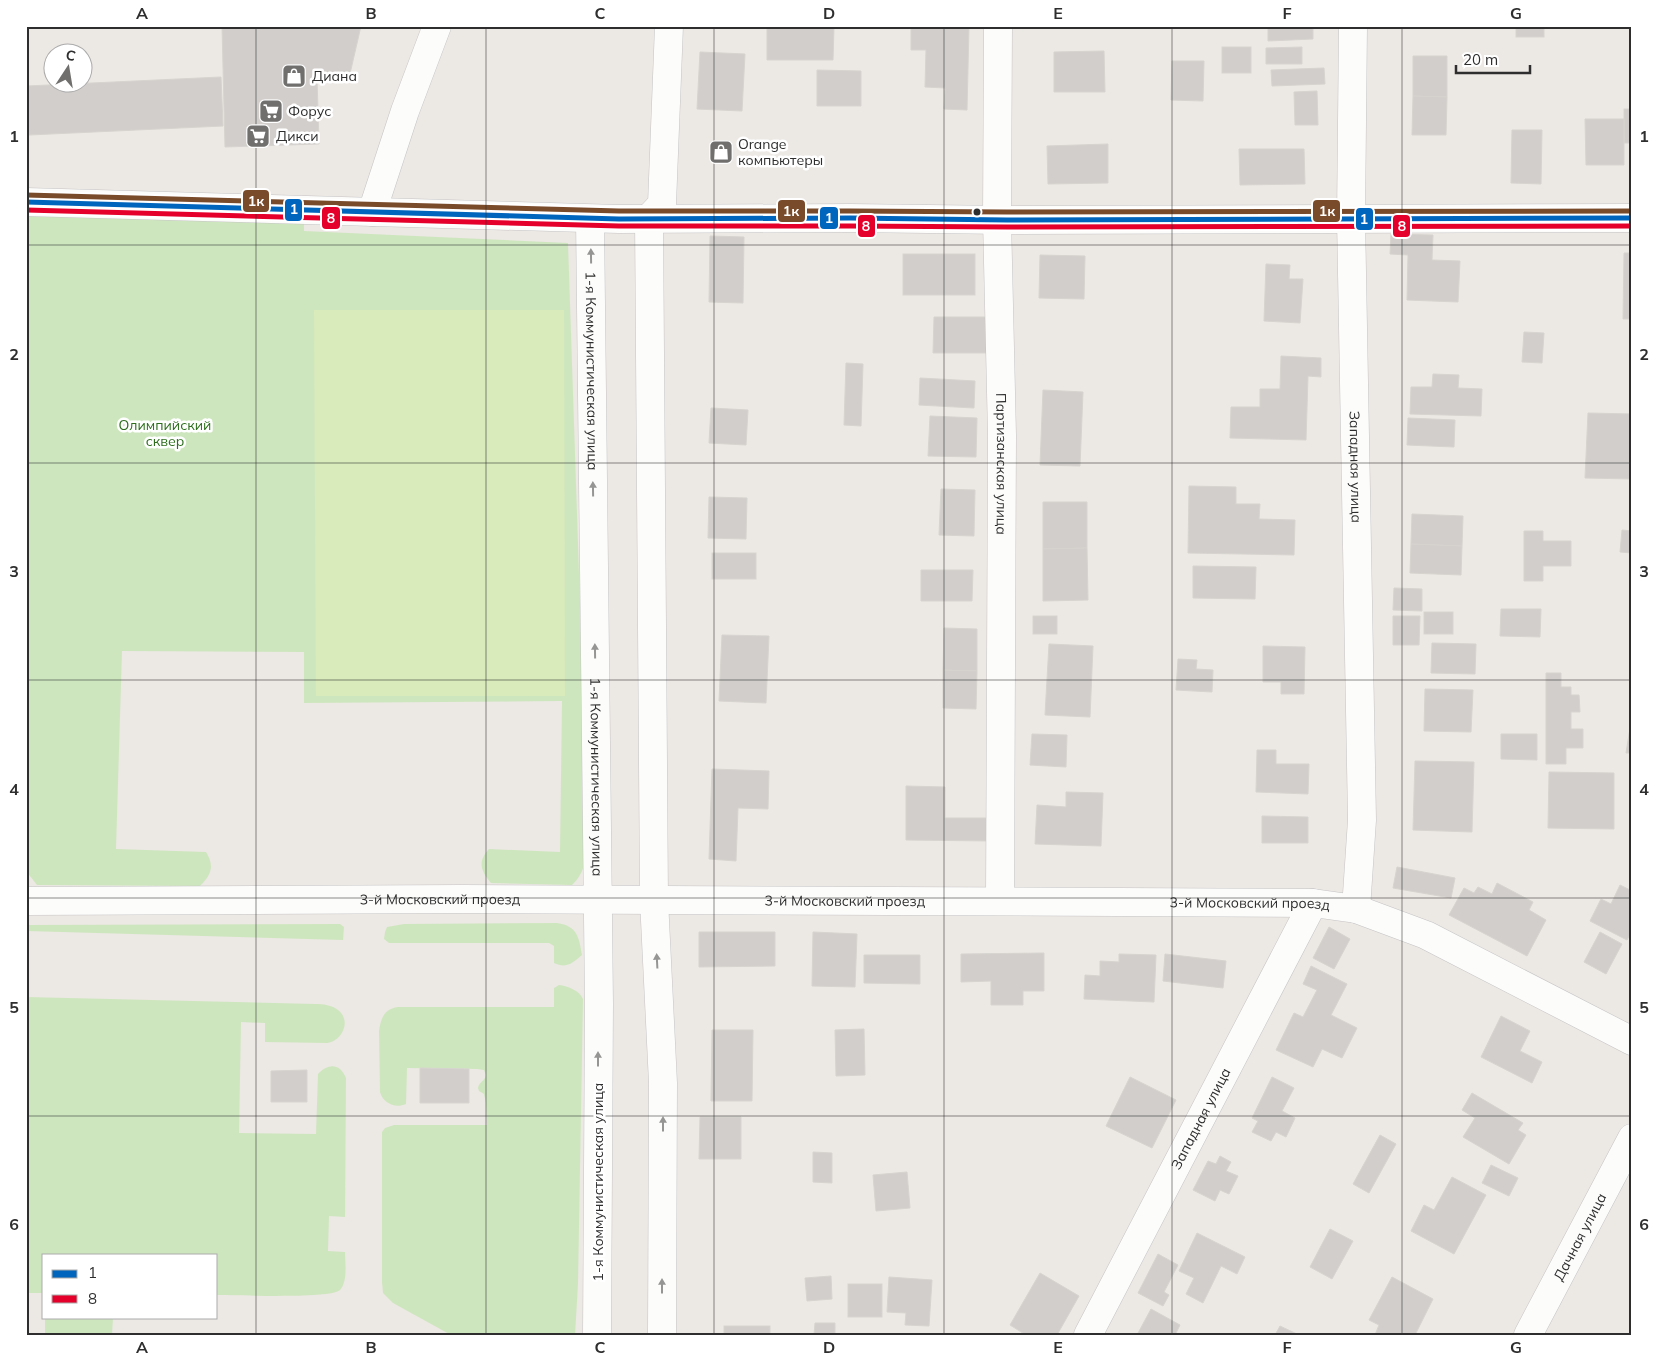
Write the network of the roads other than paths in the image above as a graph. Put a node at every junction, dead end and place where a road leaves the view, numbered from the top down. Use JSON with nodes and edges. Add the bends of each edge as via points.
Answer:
{"nodes":[{"id":1,"x":437,"y":26,"type":"edge"},
{"id":2,"x":670,"y":26,"type":"edge"},
{"id":3,"x":998,"y":26,"type":"edge"},
{"id":4,"x":1352,"y":26,"type":"edge"},
{"id":5,"x":26,"y":202,"type":"edge"},
{"id":6,"x":372,"y":212,"type":"junction"},
{"id":7,"x":590,"y":218,"type":"junction"},
{"id":8,"x":648,"y":218,"type":"junction"},
{"id":9,"x":1351,"y":218,"type":"junction"},
{"id":10,"x":1632,"y":218,"type":"edge"},
{"id":11,"x":997,"y":220,"type":"junction"},
{"id":12,"x":598,"y":900,"type":"junction"},
{"id":13,"x":654,"y":900,"type":"junction"},
{"id":14,"x":1000,"y":900,"type":"junction"},
{"id":15,"x":26,"y":901,"type":"edge"},
{"id":16,"x":1313,"y":903,"type":"junction"},
{"id":17,"x":1356,"y":908,"type":"junction"},
{"id":18,"x":1632,"y":1041,"type":"edge"},
{"id":19,"x":1632,"y":1138,"type":"edge"},
{"id":20,"x":597,"y":1335,"type":"edge"},
{"id":21,"x":662,"y":1335,"type":"edge"},
{"id":22,"x":1088,"y":1335,"type":"edge"},
{"id":23,"x":1528,"y":1335,"type":"edge"}],
"edges":[{"from":1,"to":6,"type":"street"},
{"from":2,"to":8,"type":"street","via":[[662,204]]},
{"from":3,"to":11,"type":"street","name":"Партизанская улица"},
{"from":4,"to":9,"type":"street","name":"Западная улица"},
{"from":5,"to":6,"type":"street"},
{"from":6,"to":7,"type":"street"},
{"from":7,"to":8,"type":"street"},
{"from":12,"to":7,"type":"street","name":"1-я Коммунистическая улица","one_way":true},
{"from":8,"to":11,"type":"street"},
{"from":8,"to":13,"type":"street"},
{"from":9,"to":10,"type":"street"},
{"from":9,"to":11,"type":"street"},
{"from":9,"to":17,"type":"street","name":"Западная улица","via":[[1362,820]]},
{"from":11,"to":14,"type":"street","name":"Партизанская улица","via":[[1002,435]]},
{"from":12,"to":13,"type":"street","name":"3-й Московский проезд"},
{"from":12,"to":15,"type":"street","name":"3-й Московский проезд"},
{"from":20,"to":12,"type":"street","name":"1-я Коммунистическая улица","one_way":true},
{"from":13,"to":14,"type":"street","name":"3-й Московский проезд"},
{"from":21,"to":13,"type":"street","one_way":true,"via":[[663,1083]]},
{"from":14,"to":16,"type":"street","name":"3-й Московский проезд"},
{"from":16,"to":17,"type":"street","name":"3-й Московский проезд"},
{"from":16,"to":22,"type":"street","name":"Западная улица"},
{"from":17,"to":18,"type":"street","name":"3-й Московский проезд","via":[[1426,935]]},
{"from":19,"to":23,"type":"street","name":"Дачная улица"}]}
